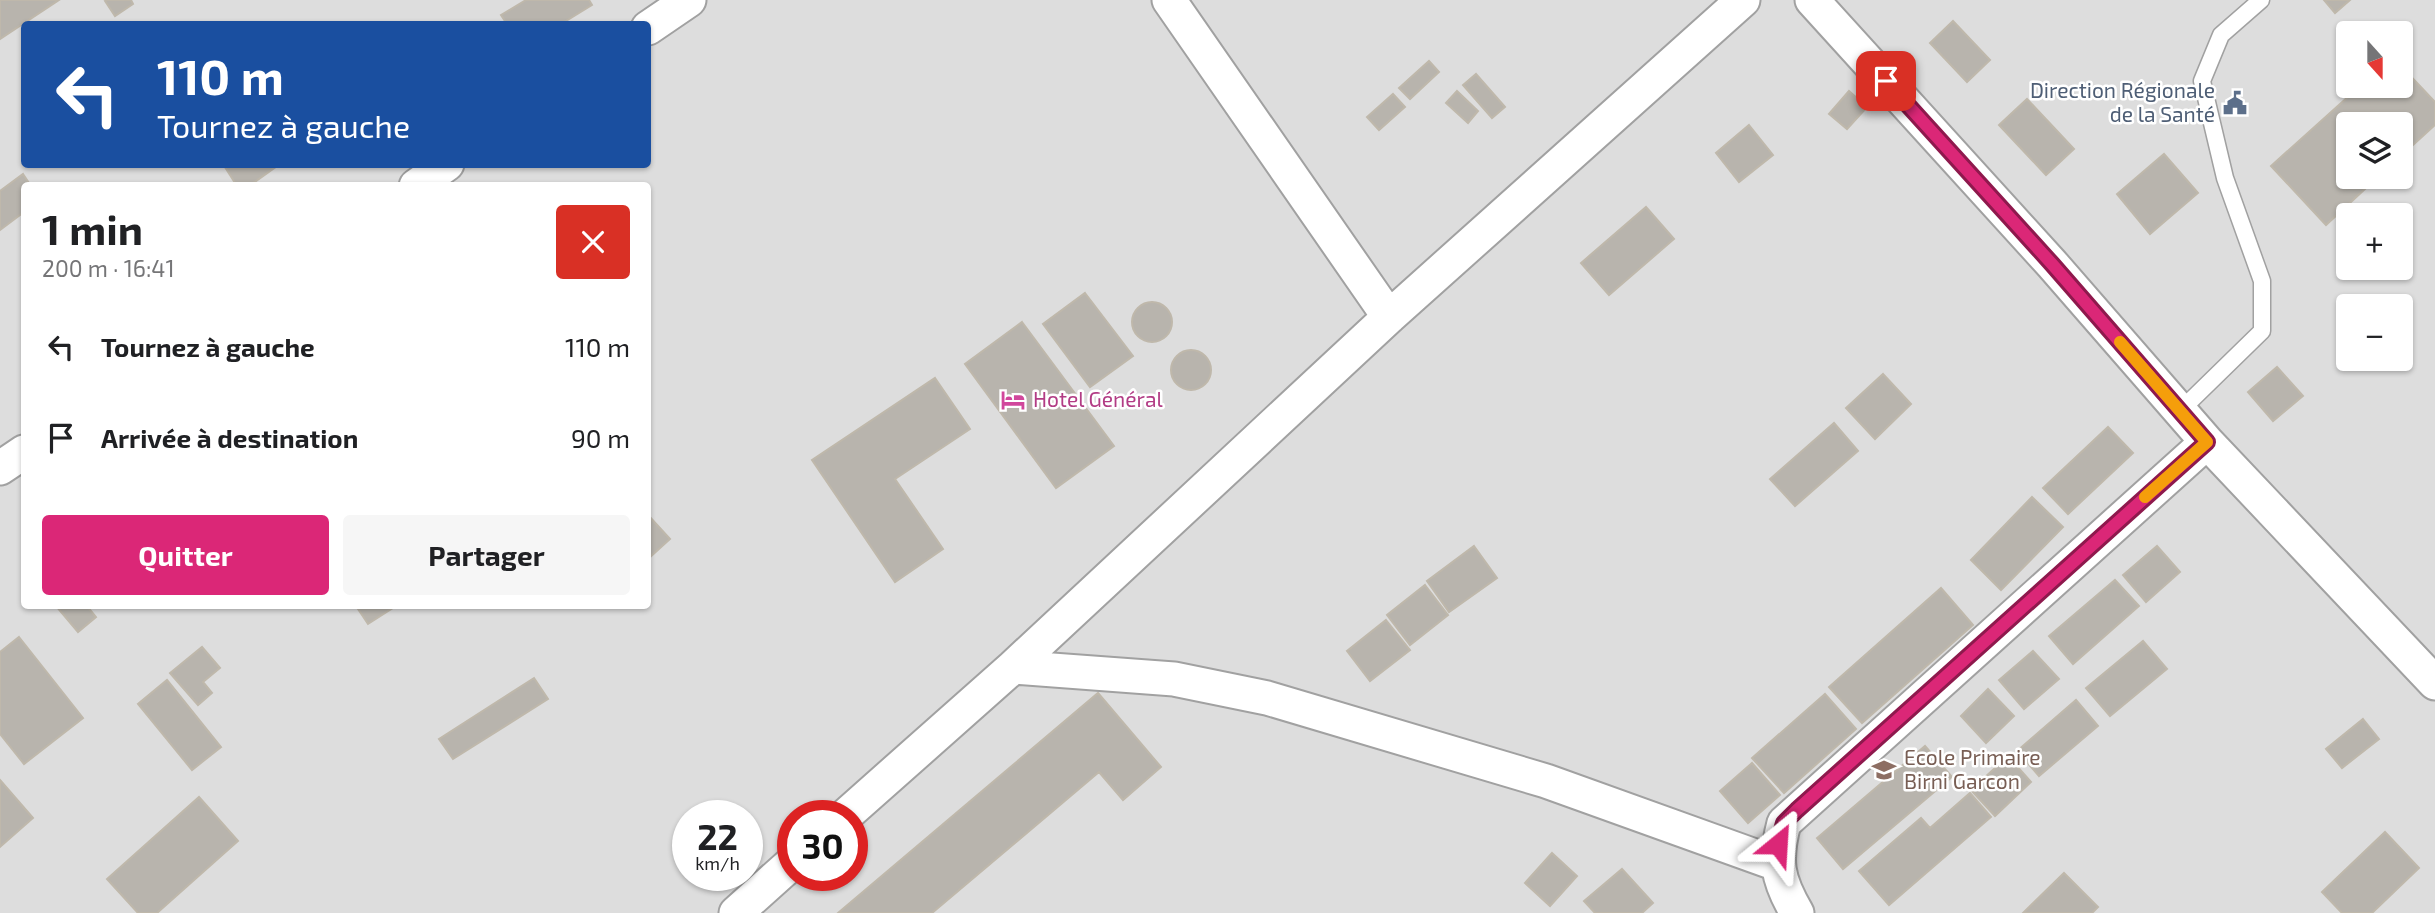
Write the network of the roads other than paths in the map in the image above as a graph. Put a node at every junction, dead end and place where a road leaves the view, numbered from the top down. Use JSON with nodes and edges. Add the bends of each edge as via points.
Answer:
{"nodes":[{"id":1,"x":689,"y":0,"type":"edge"},
{"id":2,"x":1169,"y":0,"type":"edge"},
{"id":3,"x":1743,"y":0,"type":"edge"},
{"id":4,"x":1812,"y":0,"type":"edge"},
{"id":5,"x":2261,"y":0,"type":"edge"},
{"id":6,"x":651,"y":26,"type":"edge"},
{"id":7,"x":441,"y":168,"type":"edge"},
{"id":8,"x":422,"y":182,"type":"edge"},
{"id":9,"x":1389,"y":317,"type":"junction"},
{"id":10,"x":2180,"y":411,"type":"junction"},
{"id":11,"x":2207,"y":442,"type":"junction"},
{"id":12,"x":21,"y":454,"type":"edge"},
{"id":13,"x":0,"y":468,"type":"edge"},
{"id":14,"x":1013,"y":667,"type":"junction"},
{"id":15,"x":2435,"y":683,"type":"edge"},
{"id":16,"x":863,"y":800,"type":"edge"},
{"id":17,"x":1777,"y":864,"type":"junction"},
{"id":18,"x":777,"y":876,"type":"edge"},
{"id":19,"x":736,"y":913,"type":"edge"},
{"id":20,"x":1797,"y":913,"type":"edge"}],
"edges":[{"from":1,"to":6,"type":"street"},
{"from":2,"to":9,"type":"street"},
{"from":3,"to":9,"type":"street"},
{"from":4,"to":10,"type":"street"},
{"from":5,"to":10,"type":"lane","via":[[2221,35],[2202,81],[2225,178],[2262,281],[2262,331]]},
{"from":7,"to":8,"type":"street"},
{"from":9,"to":14,"type":"street"},
{"from":10,"to":11,"type":"street"},
{"from":11,"to":15,"type":"street"},
{"from":11,"to":17,"type":"street","via":[[1797,810],[1784,823]]},
{"from":12,"to":13,"type":"street"},
{"from":14,"to":16,"type":"street"},
{"from":14,"to":17,"type":"street","via":[[1174,679],[1267,698],[1546,781]]},
{"from":17,"to":20,"type":"street"},
{"from":18,"to":19,"type":"street"}]}
